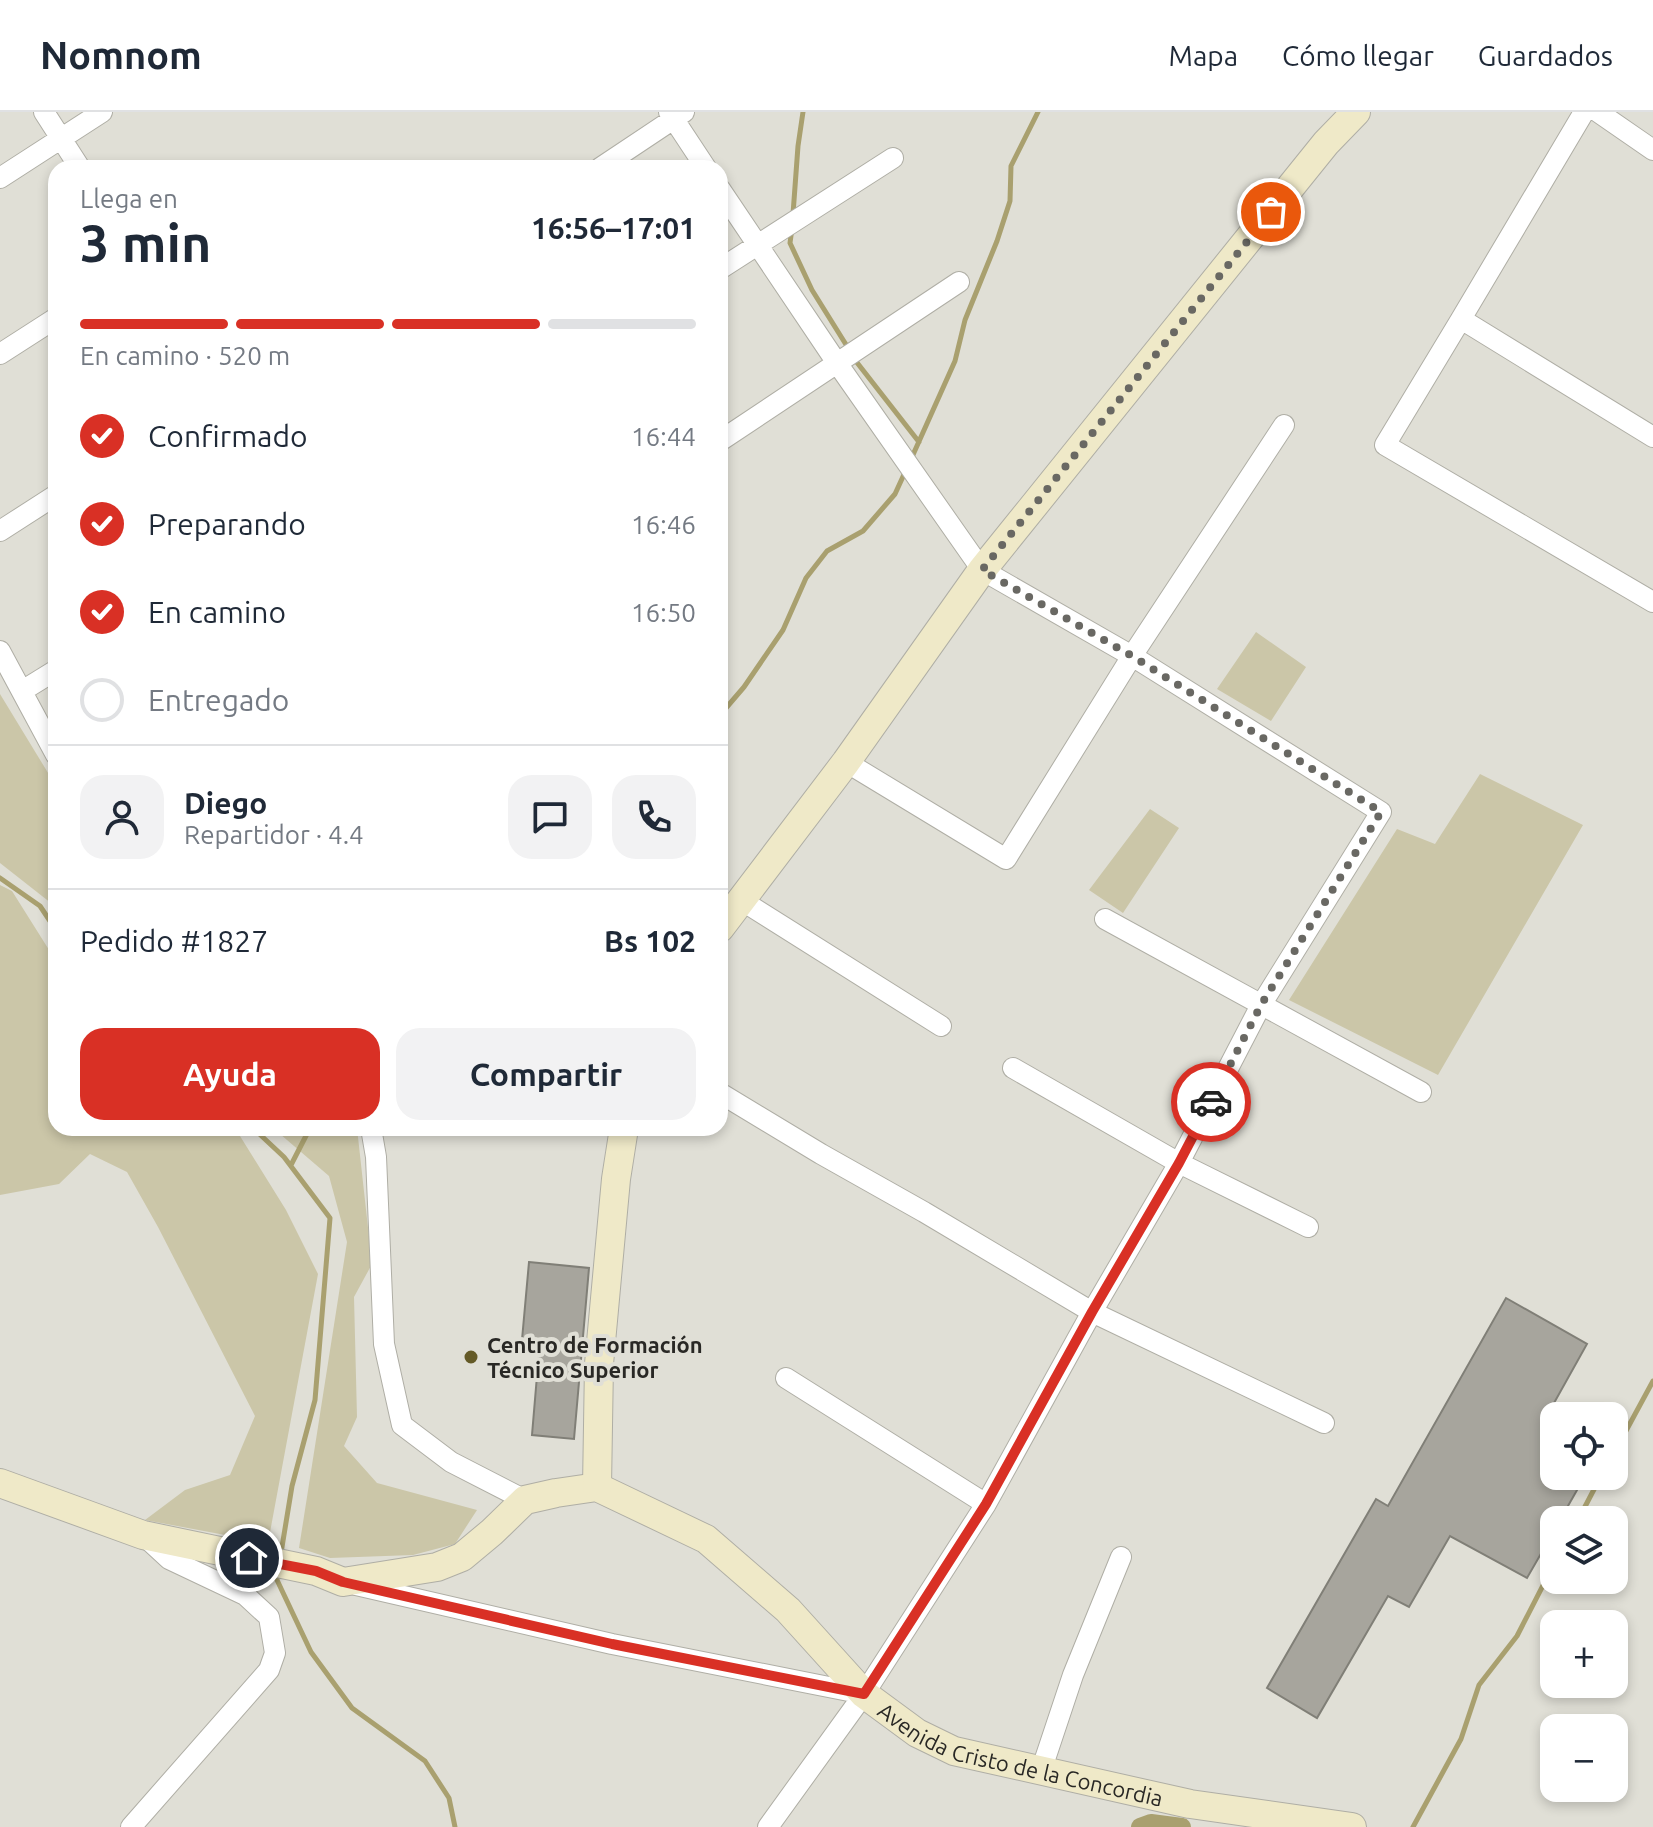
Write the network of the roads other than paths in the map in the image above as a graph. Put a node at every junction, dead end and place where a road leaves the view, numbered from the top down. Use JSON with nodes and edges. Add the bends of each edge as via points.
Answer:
{"nodes":[{"id":1,"x":44,"y":112,"type":"edge"},
{"id":2,"x":102,"y":112,"type":"edge"},
{"id":3,"x":1356,"y":112,"type":"edge"},
{"id":4,"x":1584,"y":112,"type":"edge"},
{"id":5,"x":1598,"y":112,"type":"edge"},
{"id":6,"x":675,"y":114,"type":"edge"},
{"id":7,"x":61,"y":138,"type":"junction"},
{"id":8,"x":1653,"y":150,"type":"edge"},
{"id":9,"x":893,"y":158,"type":"dead end"},
{"id":10,"x":75,"y":160,"type":"edge"},
{"id":11,"x":611,"y":160,"type":"edge"},
{"id":12,"x":701,"y":160,"type":"edge"},
{"id":13,"x":0,"y":178,"type":"edge"},
{"id":14,"x":728,"y":201,"type":"edge"},
{"id":15,"x":757,"y":245,"type":"junction"},
{"id":16,"x":728,"y":264,"type":"edge"},
{"id":17,"x":959,"y":282,"type":"dead end"},
{"id":18,"x":1461,"y":319,"type":"junction"},
{"id":19,"x":48,"y":323,"type":"edge"},
{"id":20,"x":0,"y":354,"type":"edge"},
{"id":21,"x":837,"y":363,"type":"junction"},
{"id":22,"x":1284,"y":425,"type":"dead end"},
{"id":23,"x":728,"y":436,"type":"edge"},
{"id":24,"x":1653,"y":437,"type":"edge"},
{"id":25,"x":48,"y":500,"type":"edge"},
{"id":26,"x":0,"y":531,"type":"edge"},
{"id":27,"x":982,"y":570,"type":"junction"},
{"id":28,"x":1653,"y":602,"type":"edge"},
{"id":29,"x":0,"y":651,"type":"edge"},
{"id":30,"x":1132,"y":656,"type":"junction"},
{"id":31,"x":48,"y":675,"type":"edge"},
{"id":32,"x":22,"y":691,"type":"junction"},
{"id":33,"x":48,"y":740,"type":"edge"},
{"id":34,"x":846,"y":762,"type":"junction"},
{"id":35,"x":741,"y":900,"type":"junction"},
{"id":36,"x":728,"y":917,"type":"edge"},
{"id":37,"x":1105,"y":919,"type":"dead end"},
{"id":38,"x":1261,"y":1005,"type":"junction"},
{"id":39,"x":941,"y":1026,"type":"dead end"},
{"id":40,"x":1013,"y":1068,"type":"dead end"},
{"id":41,"x":1421,"y":1092,"type":"dead end"},
{"id":42,"x":728,"y":1098,"type":"edge"},
{"id":43,"x":372,"y":1136,"type":"edge"},
{"id":44,"x":623,"y":1136,"type":"edge"},
{"id":45,"x":1179,"y":1163,"type":"junction"},
{"id":46,"x":1308,"y":1227,"type":"dead end"},
{"id":47,"x":1092,"y":1312,"type":"junction"},
{"id":48,"x":786,"y":1378,"type":"dead end"},
{"id":49,"x":1324,"y":1423,"type":"dead end"},
{"id":50,"x":0,"y":1483,"type":"edge"},
{"id":51,"x":597,"y":1487,"type":"junction"},
{"id":52,"x":525,"y":1500,"type":"junction"},
{"id":53,"x":986,"y":1504,"type":"junction"},
{"id":54,"x":143,"y":1535,"type":"junction"},
{"id":55,"x":1121,"y":1557,"type":"dead end"},
{"id":56,"x":343,"y":1582,"type":"junction"},
{"id":57,"x":864,"y":1694,"type":"junction"},
{"id":58,"x":1041,"y":1771,"type":"junction"},
{"id":59,"x":131,"y":1827,"type":"edge"},
{"id":60,"x":768,"y":1827,"type":"edge"},
{"id":61,"x":1352,"y":1827,"type":"edge"}],
"edges":[{"from":1,"to":7,"type":"street"},
{"from":2,"to":7,"type":"street"},
{"from":3,"to":27,"type":"main road"},
{"from":4,"to":18,"type":"street"},
{"from":5,"to":8,"type":"street"},
{"from":6,"to":11,"type":"street"},
{"from":6,"to":12,"type":"street"},
{"from":7,"to":10,"type":"street"},
{"from":7,"to":13,"type":"street"},
{"from":9,"to":15,"type":"street"},
{"from":14,"to":15,"type":"street"},
{"from":15,"to":16,"type":"street"},
{"from":15,"to":21,"type":"street"},
{"from":17,"to":21,"type":"street"},
{"from":18,"to":24,"type":"street"},
{"from":18,"to":28,"type":"street","via":[[1385,445]]},
{"from":19,"to":20,"type":"street"},
{"from":21,"to":23,"type":"street"},
{"from":21,"to":27,"type":"street"},
{"from":22,"to":30,"type":"street"},
{"from":25,"to":26,"type":"street"},
{"from":27,"to":30,"type":"street"},
{"from":27,"to":34,"type":"main road"},
{"from":29,"to":32,"type":"street"},
{"from":30,"to":34,"type":"street","via":[[1006,859]]},
{"from":30,"to":38,"type":"street","via":[[1381,812]]},
{"from":31,"to":32,"type":"street"},
{"from":32,"to":33,"type":"street"},
{"from":34,"to":35,"type":"main road"},
{"from":35,"to":36,"type":"main road"},
{"from":35,"to":39,"type":"street"},
{"from":37,"to":38,"type":"street"},
{"from":38,"to":41,"type":"street"},
{"from":38,"to":45,"type":"street"},
{"from":40,"to":45,"type":"street"},
{"from":42,"to":47,"type":"street"},
{"from":43,"to":52,"type":"street","via":[[384,1344],[402,1425],[451,1462]]},
{"from":44,"to":51,"type":"main road","via":[[599,1364]]},
{"from":45,"to":46,"type":"street"},
{"from":45,"to":47,"type":"street"},
{"from":47,"to":49,"type":"street"},
{"from":47,"to":53,"type":"street"},
{"from":48,"to":53,"type":"street"},
{"from":50,"to":54,"type":"main road"},
{"from":51,"to":52,"type":"main road"},
{"from":51,"to":57,"type":"main road","name":"Avenida Cristo de la Concordia","via":[[706,1539],[788,1610]]},
{"from":52,"to":56,"type":"main road","via":[[462,1557],[437,1567]]},
{"from":53,"to":57,"type":"street"},
{"from":54,"to":56,"type":"main road","via":[[316,1571]]},
{"from":54,"to":59,"type":"street","via":[[169,1559],[257,1604],[269,1617],[275,1653],[269,1670]]},
{"from":55,"to":58,"type":"street"},
{"from":56,"to":57,"type":"street","via":[[612,1644]]},
{"from":57,"to":58,"type":"main road","name":"Avenida Cristo de la Concordia","via":[[917,1733],[954,1751]]},
{"from":57,"to":60,"type":"street"},
{"from":58,"to":61,"type":"main road","name":"Avenida Cristo de la Concordia","via":[[1190,1804]]}]}
